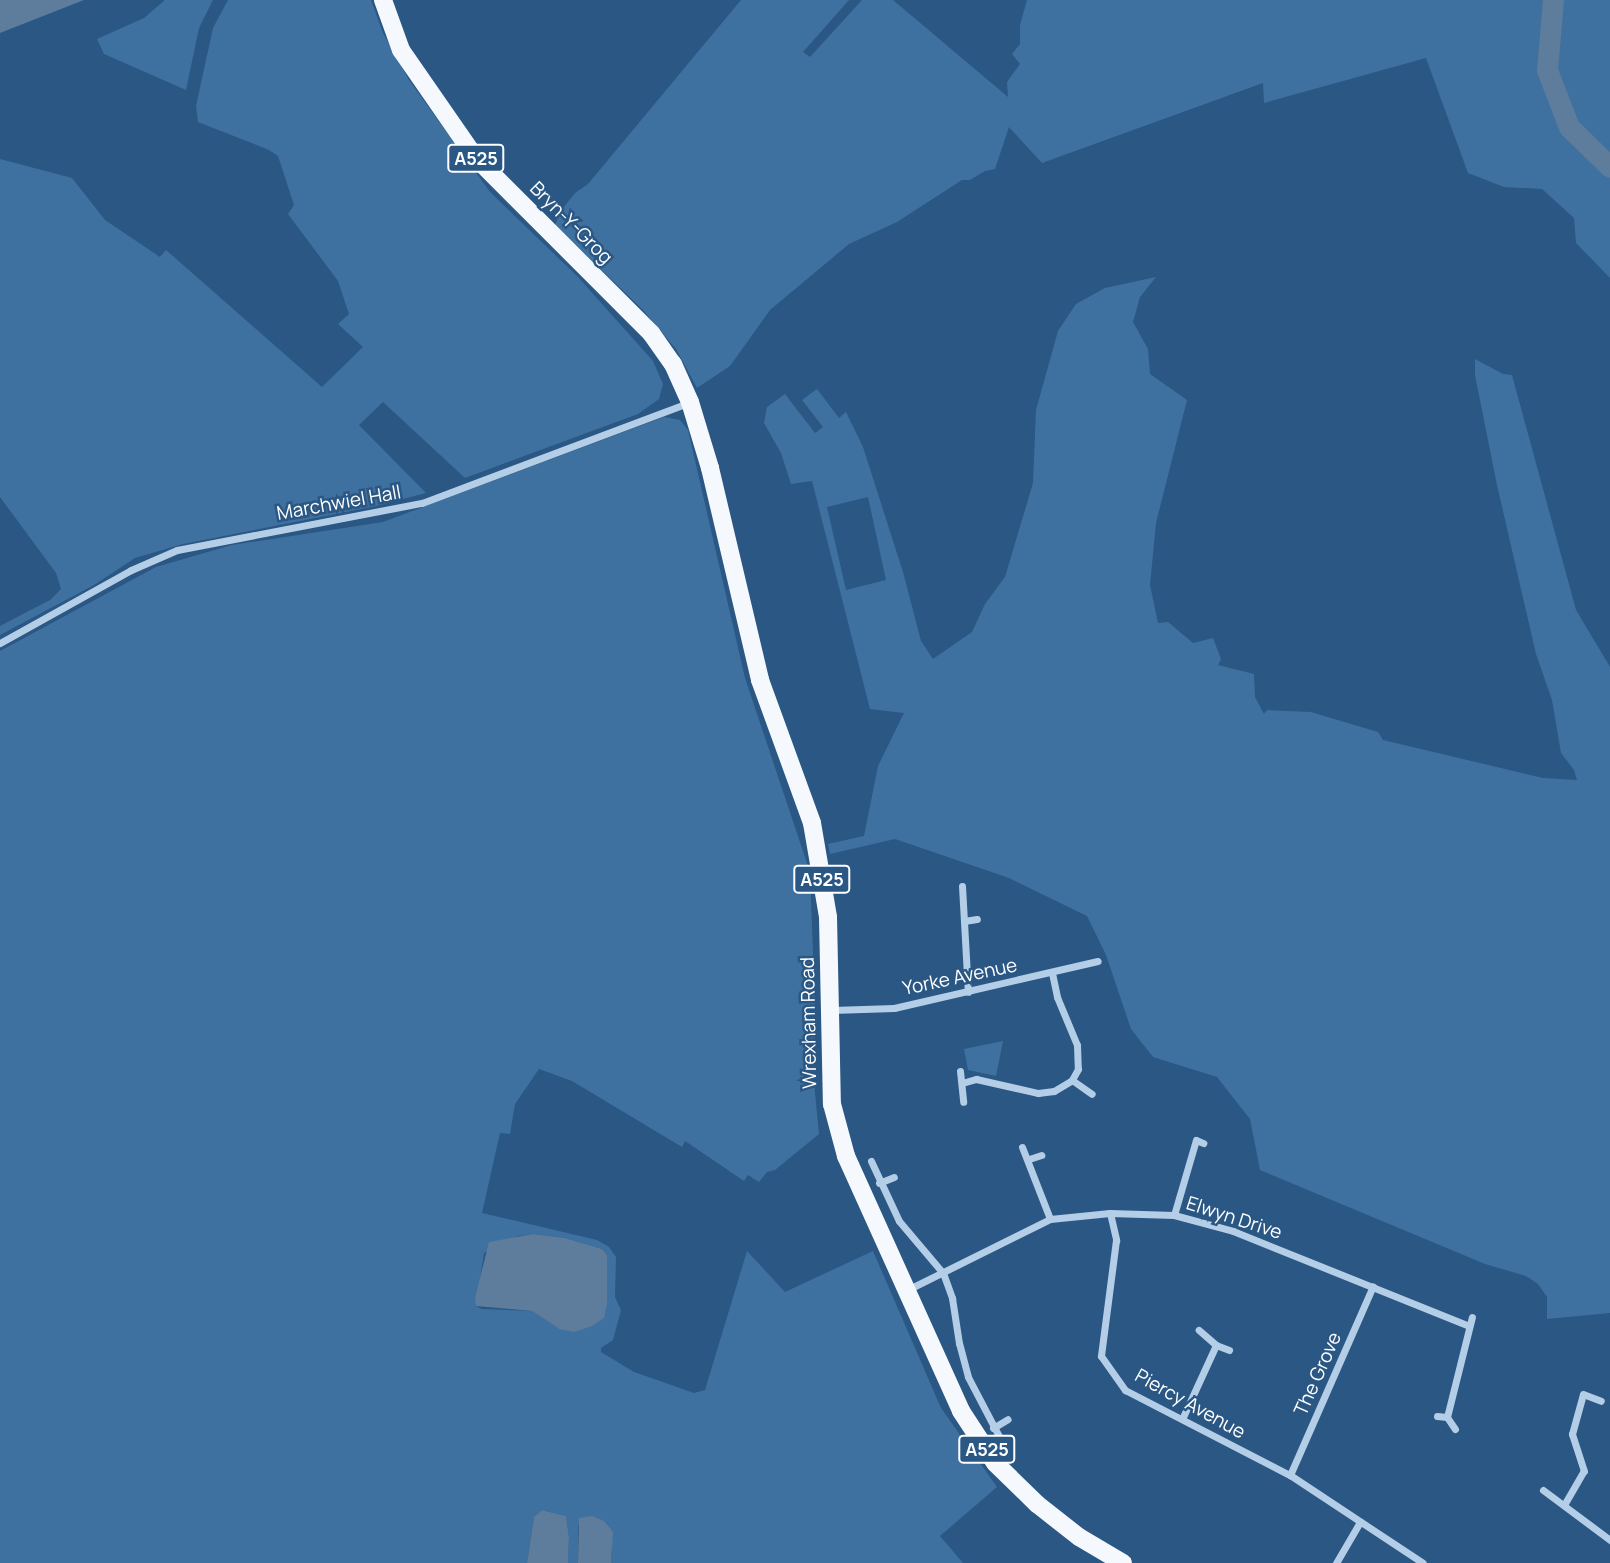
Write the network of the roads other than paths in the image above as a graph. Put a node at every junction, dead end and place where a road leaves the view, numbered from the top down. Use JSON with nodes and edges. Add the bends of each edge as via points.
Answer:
{"nodes":[{"id":1,"x":383,"y":0,"type":"edge"},
{"id":2,"x":690,"y":402,"type":"junction"},
{"id":3,"x":0,"y":643,"type":"edge"},
{"id":4,"x":962,"y":886,"type":"dead end"},
{"id":5,"x":977,"y":919,"type":"dead end"},
{"id":6,"x":964,"y":921,"type":"junction"},
{"id":7,"x":1098,"y":961,"type":"dead end"},
{"id":8,"x":1052,"y":973,"type":"junction"},
{"id":9,"x":968,"y":992,"type":"junction"},
{"id":10,"x":828,"y":1010,"type":"junction"},
{"id":11,"x":960,"y":1070,"type":"dead end"},
{"id":12,"x":1072,"y":1080,"type":"junction"},
{"id":13,"x":962,"y":1083,"type":"junction"},
{"id":14,"x":1091,"y":1094,"type":"dead end"},
{"id":15,"x":963,"y":1102,"type":"dead end"},
{"id":16,"x":1195,"y":1140,"type":"dead end"},
{"id":17,"x":1022,"y":1147,"type":"dead end"},
{"id":18,"x":1041,"y":1155,"type":"dead end"},
{"id":19,"x":1029,"y":1159,"type":"junction"},
{"id":20,"x":871,"y":1161,"type":"dead end"},
{"id":21,"x":894,"y":1177,"type":"dead end"},
{"id":22,"x":879,"y":1183,"type":"junction"},
{"id":23,"x":1110,"y":1213,"type":"junction"},
{"id":24,"x":1174,"y":1215,"type":"junction"},
{"id":25,"x":1050,"y":1219,"type":"junction"},
{"id":26,"x":943,"y":1273,"type":"junction"},
{"id":27,"x":1373,"y":1286,"type":"junction"},
{"id":28,"x":907,"y":1290,"type":"junction"},
{"id":29,"x":1199,"y":1331,"type":"dead end"},
{"id":30,"x":1216,"y":1345,"type":"junction"},
{"id":31,"x":1228,"y":1350,"type":"dead end"},
{"id":32,"x":1601,"y":1401,"type":"dead end"},
{"id":33,"x":1437,"y":1416,"type":"dead end"},
{"id":34,"x":1183,"y":1417,"type":"junction"},
{"id":35,"x":1447,"y":1417,"type":"junction"},
{"id":36,"x":1009,"y":1419,"type":"dead end"},
{"id":37,"x":993,"y":1427,"type":"junction"},
{"id":38,"x":1455,"y":1429,"type":"dead end"},
{"id":39,"x":1001,"y":1440,"type":"dead end"},
{"id":40,"x":1290,"y":1475,"type":"junction"},
{"id":41,"x":1543,"y":1490,"type":"dead end"},
{"id":42,"x":1564,"y":1505,"type":"junction"},
{"id":43,"x":1360,"y":1522,"type":"junction"},
{"id":44,"x":1610,"y":1539,"type":"edge"},
{"id":45,"x":1123,"y":1563,"type":"edge"},
{"id":46,"x":1336,"y":1563,"type":"edge"},
{"id":47,"x":1423,"y":1563,"type":"edge"}],
"edges":[{"from":1,"to":2,"type":"main road","name":"Bryn-Y-Grog","number":"A525","via":[[401,50],[475,157],[652,333]]},
{"from":2,"to":3,"type":"street","name":"Marchwiel Hall","via":[[422,503],[177,550],[131,570]]},
{"from":2,"to":10,"type":"main road","name":"Wrexham Road","number":"A525","via":[[737,574],[760,680],[812,823],[828,917]]},
{"from":4,"to":6,"type":"street"},
{"from":5,"to":6,"type":"street"},
{"from":6,"to":9,"type":"street"},
{"from":7,"to":8,"type":"street","name":"Yorke Avenue"},
{"from":8,"to":9,"type":"street","name":"Yorke Avenue"},
{"from":8,"to":12,"type":"street","via":[[1077,1045],[1078,1069]]},
{"from":9,"to":10,"type":"street","name":"Yorke Avenue","via":[[894,1008]]},
{"from":10,"to":28,"type":"main road","name":"Wrexham Road","number":"A525","via":[[832,1104],[846,1156]]},
{"from":11,"to":13,"type":"street"},
{"from":12,"to":13,"type":"street","via":[[1054,1091],[1038,1093],[976,1079]]},
{"from":12,"to":14,"type":"street"},
{"from":13,"to":15,"type":"street"},
{"from":16,"to":24,"type":"street"},
{"from":17,"to":19,"type":"street"},
{"from":18,"to":19,"type":"street"},
{"from":19,"to":25,"type":"street"},
{"from":20,"to":22,"type":"street"},
{"from":21,"to":22,"type":"street"},
{"from":22,"to":26,"type":"street","via":[[899,1221]]},
{"from":23,"to":24,"type":"street","name":"Elwyn Drive"},
{"from":23,"to":25,"type":"street","name":"Elwyn Drive"},
{"from":23,"to":34,"type":"street","name":"Piercy Avenue","via":[[1116,1240],[1101,1356],[1125,1390]]},
{"from":24,"to":27,"type":"street","name":"Elwyn Drive","via":[[1233,1230]]},
{"from":25,"to":26,"type":"street","name":"Elwyn Drive"},
{"from":26,"to":28,"type":"street","name":"Elwyn Drive"},
{"from":26,"to":37,"type":"street","via":[[953,1298],[968,1377]]},
{"from":27,"to":35,"type":"street","name":"Elwyn Drive","via":[[1471,1322]]},
{"from":27,"to":40,"type":"street","name":"The Grove"},
{"from":28,"to":45,"type":"main road","name":"Wrexham Road","number":"A525","via":[[961,1411],[995,1463],[1079,1537]]},
{"from":29,"to":30,"type":"street"},
{"from":30,"to":31,"type":"street"},
{"from":30,"to":34,"type":"street"},
{"from":32,"to":42,"type":"street","via":[[1583,1394],[1572,1434],[1584,1471]]},
{"from":33,"to":35,"type":"street"},
{"from":34,"to":40,"type":"street","name":"Piercy Avenue"},
{"from":35,"to":38,"type":"street"},
{"from":36,"to":37,"type":"street"},
{"from":37,"to":39,"type":"street"},
{"from":40,"to":43,"type":"street","name":"Piercy Avenue"},
{"from":41,"to":42,"type":"street"},
{"from":42,"to":44,"type":"street"},
{"from":43,"to":46,"type":"street"},
{"from":43,"to":47,"type":"street","name":"Piercy Avenue"}]}
